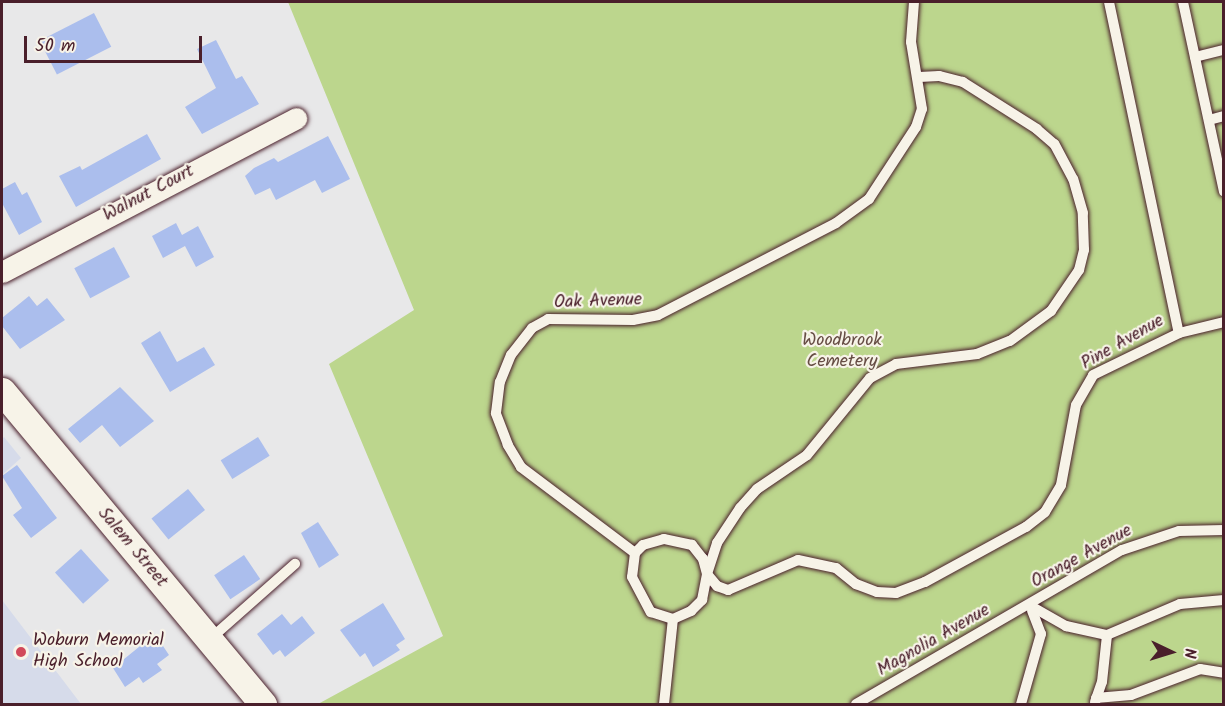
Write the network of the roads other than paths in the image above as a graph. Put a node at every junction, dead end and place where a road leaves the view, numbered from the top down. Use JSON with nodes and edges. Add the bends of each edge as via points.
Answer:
{"nodes":[{"id":1,"x":914,"y":2,"type":"edge"},
{"id":2,"x":1109,"y":2,"type":"edge"},
{"id":3,"x":1183,"y":2,"type":"edge"},
{"id":4,"x":1224,"y":50,"type":"edge"},
{"id":5,"x":1195,"y":57,"type":"junction"},
{"id":6,"x":919,"y":77,"type":"junction"},
{"id":7,"x":1224,"y":116,"type":"edge"},
{"id":8,"x":296,"y":118,"type":"dead end"},
{"id":9,"x":1209,"y":120,"type":"junction"},
{"id":10,"x":1224,"y":192,"type":"edge"},
{"id":11,"x":2,"y":272,"type":"edge"},
{"id":12,"x":1224,"y":322,"type":"edge"},
{"id":13,"x":1179,"y":333,"type":"junction"},
{"id":14,"x":2,"y":391,"type":"edge"},
{"id":15,"x":1224,"y":530,"type":"edge"},
{"id":16,"x":635,"y":554,"type":"junction"},
{"id":17,"x":295,"y":564,"type":"dead end"},
{"id":18,"x":707,"y":574,"type":"junction"},
{"id":19,"x":1224,"y":600,"type":"edge"},
{"id":20,"x":1029,"y":605,"type":"junction"},
{"id":21,"x":673,"y":619,"type":"junction"},
{"id":22,"x":1107,"y":635,"type":"junction"},
{"id":23,"x":209,"y":640,"type":"junction"},
{"id":24,"x":1224,"y":673,"type":"edge"},
{"id":25,"x":1095,"y":701,"type":"edge"},
{"id":26,"x":263,"y":705,"type":"edge"},
{"id":27,"x":664,"y":705,"type":"edge"},
{"id":28,"x":856,"y":705,"type":"edge"},
{"id":29,"x":1021,"y":705,"type":"edge"}],
"edges":[{"from":1,"to":6,"type":"lane","name":"Oak Avenue","via":[[910,42]]},
{"from":2,"to":13,"type":"lane","name":"Pine Avenue"},
{"from":3,"to":5,"type":"lane"},
{"from":4,"to":5,"type":"lane"},
{"from":5,"to":9,"type":"lane"},
{"from":6,"to":16,"type":"lane","name":"Oak Avenue","via":[[922,109],[916,127],[869,199],[836,223],[658,315],[633,320],[548,319],[532,328],[511,355],[500,382],[496,413],[521,467]]},
{"from":6,"to":18,"type":"lane","via":[[939,76],[963,82],[1054,144],[1073,179],[1083,213],[1084,250],[1079,270],[1052,311],[997,348],[896,364],[870,378],[807,455],[757,489],[740,508],[717,543]]},
{"from":7,"to":9,"type":"lane"},
{"from":8,"to":11,"type":"street","name":"Walnut Court"},
{"from":9,"to":10,"type":"lane"},
{"from":12,"to":13,"type":"lane"},
{"from":13,"to":18,"type":"lane","name":"Pine Avenue","via":[[1108,366],[1084,384],[1069,429],[1061,485],[1045,512],[1026,527],[925,582],[896,593],[877,592],[856,584],[836,568],[798,560],[728,590],[717,586]]},
{"from":14,"to":23,"type":"street","name":"Salem Street"},
{"from":15,"to":20,"type":"lane","name":"Orange Avenue","via":[[1179,531],[1143,541]]},
{"from":16,"to":18,"type":"lane","via":[[643,545],[664,539],[683,541],[699,551]]},
{"from":16,"to":21,"type":"lane","via":[[631,564],[638,593],[657,617]]},
{"from":17,"to":23,"type":"lane"},
{"from":18,"to":21,"type":"lane","via":[[702,600],[691,612]]},
{"from":19,"to":22,"type":"lane","via":[[1180,604]]},
{"from":20,"to":22,"type":"lane","via":[[1066,627]]},
{"from":20,"to":28,"type":"lane","name":"Magnolia Avenue"},
{"from":20,"to":29,"type":"lane","via":[[1039,621],[1041,634]]},
{"from":21,"to":27,"type":"lane"},
{"from":22,"to":25,"type":"lane"},
{"from":23,"to":26,"type":"street","name":"Salem Street"},
{"from":24,"to":25,"type":"lane","via":[[1200,669],[1131,694]]}]}
